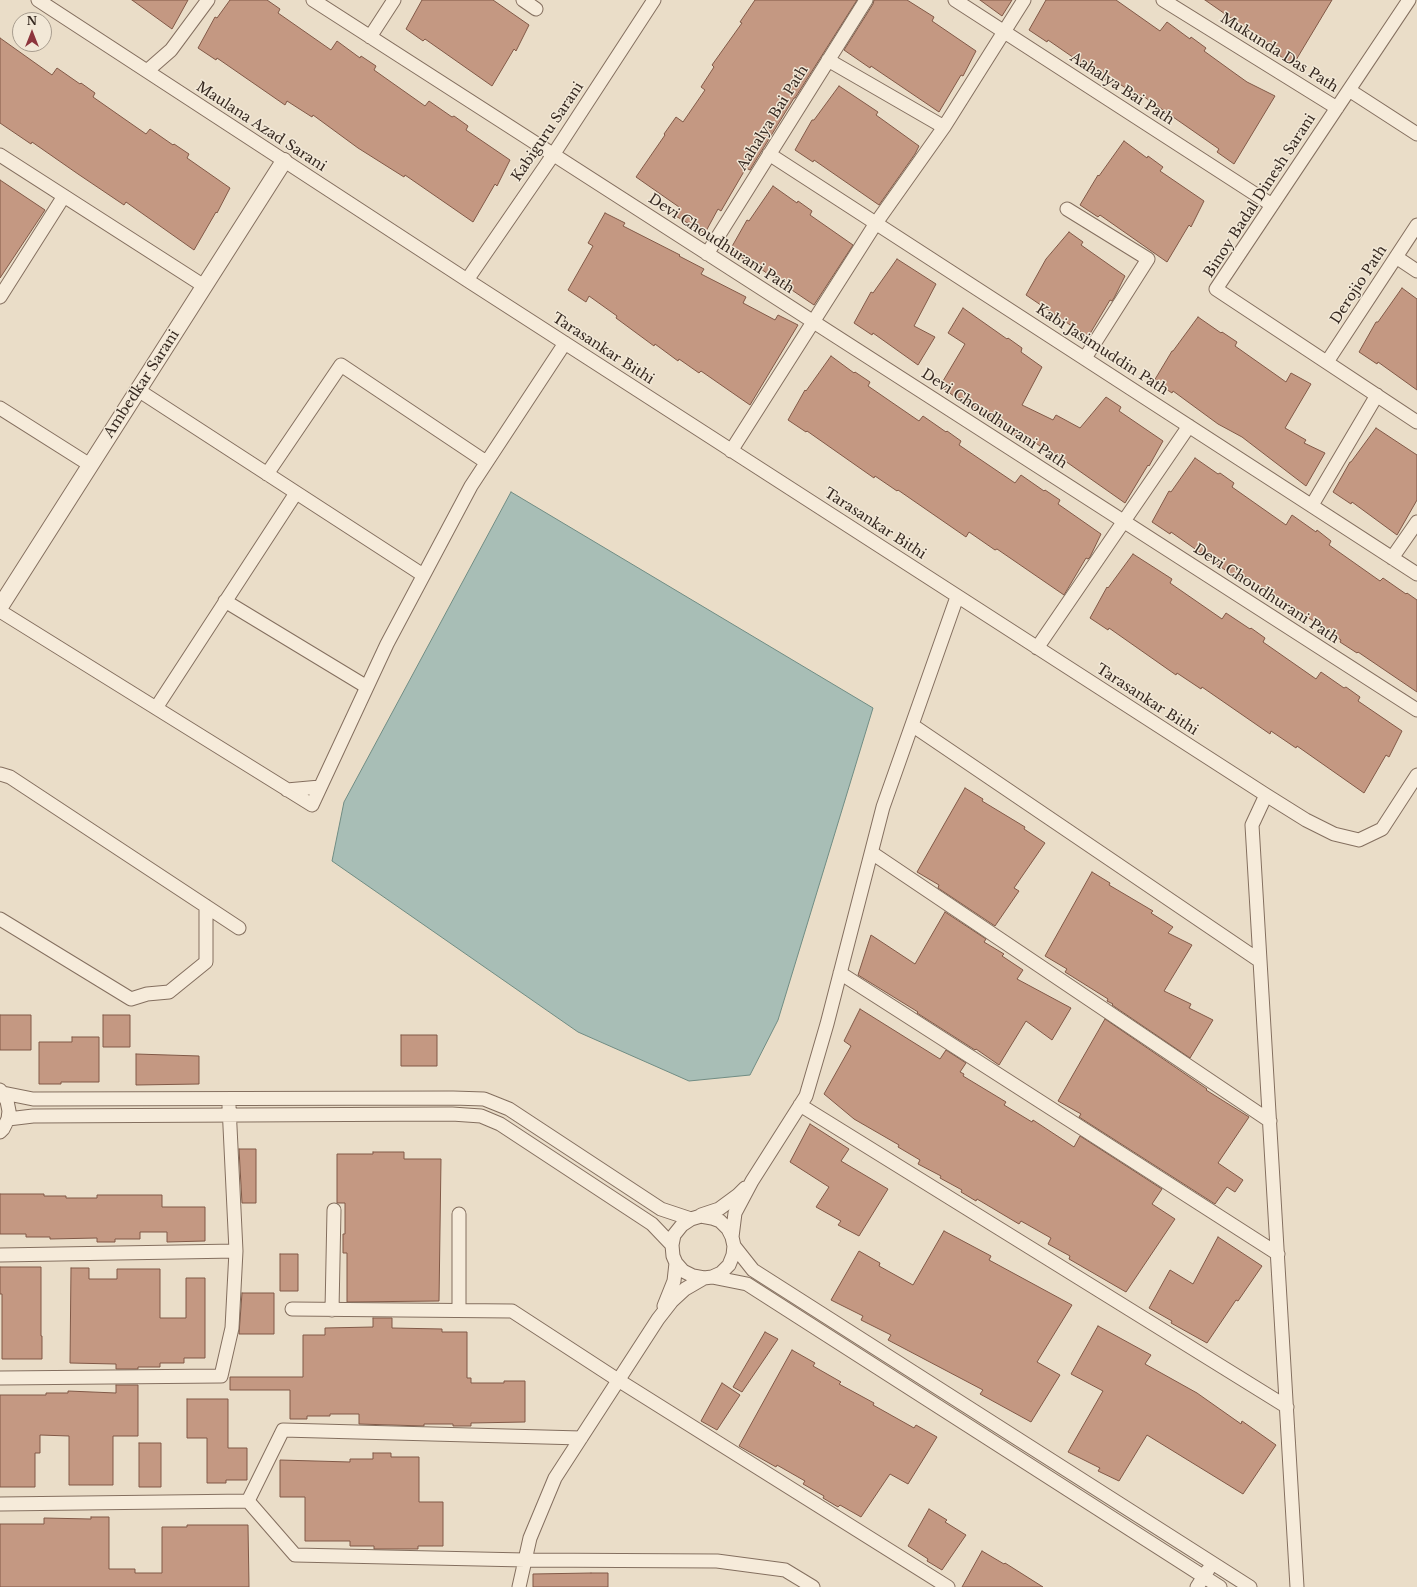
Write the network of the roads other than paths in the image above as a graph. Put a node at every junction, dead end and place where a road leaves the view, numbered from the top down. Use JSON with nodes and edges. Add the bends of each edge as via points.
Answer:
{"nodes":[{"id":1,"x":38,"y":0,"type":"edge"},
{"id":2,"x":208,"y":0,"type":"edge"},
{"id":3,"x":313,"y":0,"type":"edge"},
{"id":4,"x":394,"y":0,"type":"edge"},
{"id":5,"x":523,"y":0,"type":"edge"},
{"id":6,"x":654,"y":0,"type":"edge"},
{"id":7,"x":866,"y":0,"type":"edge"},
{"id":8,"x":955,"y":0,"type":"edge"},
{"id":9,"x":1024,"y":0,"type":"edge"},
{"id":10,"x":1163,"y":0,"type":"edge"},
{"id":11,"x":1403,"y":2,"type":"edge"},
{"id":12,"x":536,"y":9,"type":"dead end"},
{"id":13,"x":1004,"y":32,"type":"junction"},
{"id":14,"x":370,"y":37,"type":"junction"},
{"id":15,"x":828,"y":60,"type":"junction"},
{"id":16,"x":147,"y":71,"type":"junction"},
{"id":17,"x":1349,"y":90,"type":"junction"},
{"id":18,"x":1336,"y":108,"type":"junction"},
{"id":19,"x":944,"y":127,"type":"junction"},
{"id":20,"x":1417,"y":134,"type":"edge"},
{"id":21,"x":769,"y":154,"type":"junction"},
{"id":22,"x":0,"y":155,"type":"edge"},
{"id":23,"x":553,"y":155,"type":"junction"},
{"id":24,"x":284,"y":161,"type":"junction"},
{"id":25,"x":64,"y":196,"type":"junction"},
{"id":26,"x":1272,"y":205,"type":"junction"},
{"id":27,"x":1067,"y":209,"type":"dead end"},
{"id":28,"x":876,"y":223,"type":"junction"},
{"id":29,"x":1417,"y":225,"type":"edge"},
{"id":30,"x":707,"y":254,"type":"junction"},
{"id":31,"x":1396,"y":257,"type":"junction"},
{"id":32,"x":1417,"y":271,"type":"edge"},
{"id":33,"x":467,"y":280,"type":"junction"},
{"id":34,"x":204,"y":286,"type":"junction"},
{"id":35,"x":0,"y":297,"type":"edge"},
{"id":36,"x":813,"y":322,"type":"junction"},
{"id":37,"x":565,"y":343,"type":"junction"},
{"id":38,"x":1084,"y":358,"type":"junction"},
{"id":39,"x":1327,"y":362,"type":"junction"},
{"id":40,"x":138,"y":390,"type":"junction"},
{"id":41,"x":1377,"y":395,"type":"junction"},
{"id":42,"x":0,"y":408,"type":"edge"},
{"id":43,"x":1417,"y":422,"type":"edge"},
{"id":44,"x":1190,"y":426,"type":"junction"},
{"id":45,"x":731,"y":451,"type":"junction"},
{"id":46,"x":486,"y":462,"type":"junction"},
{"id":47,"x":90,"y":465,"type":"junction"},
{"id":48,"x":267,"y":474,"type":"junction"},
{"id":49,"x":296,"y":493,"type":"junction"},
{"id":50,"x":1312,"y":505,"type":"junction"},
{"id":51,"x":1124,"y":522,"type":"junction"},
{"id":52,"x":1417,"y":522,"type":"edge"},
{"id":53,"x":1392,"y":558,"type":"junction"},
{"id":54,"x":1417,"y":574,"type":"edge"},
{"id":55,"x":423,"y":575,"type":"junction"},
{"id":56,"x":958,"y":597,"type":"junction"},
{"id":57,"x":225,"y":601,"type":"junction"},
{"id":58,"x":0,"y":607,"type":"edge"},
{"id":59,"x":0,"y":611,"type":"edge"},
{"id":60,"x":1037,"y":648,"type":"junction"},
{"id":61,"x":367,"y":687,"type":"junction"},
{"id":62,"x":156,"y":708,"type":"junction"},
{"id":63,"x":1417,"y":710,"type":"edge"},
{"id":64,"x":912,"y":725,"type":"junction"},
{"id":65,"x":0,"y":774,"type":"edge"},
{"id":66,"x":1417,"y":775,"type":"edge"},
{"id":67,"x":1266,"y":795,"type":"junction"},
{"id":68,"x":872,"y":853,"type":"junction"},
{"id":69,"x":206,"y":906,"type":"junction"},
{"id":70,"x":0,"y":919,"type":"edge"},
{"id":71,"x":240,"y":928,"type":"dead end"},
{"id":72,"x":1260,"y":961,"type":"junction"},
{"id":73,"x":840,"y":973,"type":"junction"},
{"id":74,"x":1,"y":1092,"type":"edge"},
{"id":75,"x":228,"y":1098,"type":"junction"},
{"id":76,"x":800,"y":1105,"type":"junction"},
{"id":77,"x":229,"y":1115,"type":"junction"},
{"id":78,"x":8,"y":1119,"type":"junction"},
{"id":79,"x":1270,"y":1121,"type":"junction"},
{"id":80,"x":0,"y":1132,"type":"edge"},
{"id":81,"x":752,"y":1181,"type":"junction"},
{"id":82,"x":334,"y":1210,"type":"dead end"},
{"id":83,"x":459,"y":1214,"type":"dead end"},
{"id":84,"x":696,"y":1217,"type":"junction"},
{"id":85,"x":733,"y":1242,"type":"junction"},
{"id":86,"x":672,"y":1245,"type":"junction"},
{"id":87,"x":236,"y":1251,"type":"junction"},
{"id":88,"x":1278,"y":1254,"type":"junction"},
{"id":89,"x":0,"y":1255,"type":"edge"},
{"id":90,"x":676,"y":1263,"type":"junction"},
{"id":91,"x":708,"y":1277,"type":"junction"},
{"id":92,"x":292,"y":1309,"type":"dead end"},
{"id":93,"x":332,"y":1310,"type":"junction"},
{"id":94,"x":459,"y":1310,"type":"junction"},
{"id":95,"x":658,"y":1319,"type":"junction"},
{"id":96,"x":0,"y":1378,"type":"edge"},
{"id":97,"x":618,"y":1380,"type":"junction"},
{"id":98,"x":1287,"y":1407,"type":"junction"},
{"id":99,"x":581,"y":1438,"type":"junction"},
{"id":100,"x":248,"y":1501,"type":"junction"},
{"id":101,"x":0,"y":1504,"type":"edge"},
{"id":102,"x":525,"y":1560,"type":"junction"},
{"id":103,"x":1212,"y":1563,"type":"junction"},
{"id":104,"x":1200,"y":1582,"type":"edge"},
{"id":105,"x":519,"y":1587,"type":"edge"},
{"id":106,"x":813,"y":1587,"type":"edge"},
{"id":107,"x":948,"y":1587,"type":"edge"},
{"id":108,"x":1220,"y":1587,"type":"edge"},
{"id":109,"x":1250,"y":1587,"type":"edge"},
{"id":110,"x":1297,"y":1587,"type":"edge"}],
"edges":[{"from":1,"to":16,"type":"street","name":"Maulana Azad Sarani"},
{"from":2,"to":16,"type":"street","via":[[172,50]]},
{"from":3,"to":14,"type":"street","name":"Devi Choudhurani Path"},
{"from":4,"to":14,"type":"street"},
{"from":5,"to":12,"type":"street"},
{"from":6,"to":23,"type":"street","name":"Kabiguru Sarani"},
{"from":7,"to":15,"type":"street","name":"Aahalya Bai Path"},
{"from":8,"to":13,"type":"street","name":"Aahalya Bai Path"},
{"from":9,"to":13,"type":"street"},
{"from":10,"to":18,"type":"street","name":"Mukunda Das Path"},
{"from":11,"to":17,"type":"street","name":"Binoy Badal Dinesh Sarani"},
{"from":13,"to":19,"type":"street"},
{"from":13,"to":26,"type":"street","name":"Aahalya Bai Path"},
{"from":14,"to":23,"type":"street","name":"Devi Choudhurani Path"},
{"from":15,"to":19,"type":"street"},
{"from":15,"to":21,"type":"street","name":"Aahalya Bai Path"},
{"from":16,"to":24,"type":"street","name":"Maulana Azad Sarani"},
{"from":17,"to":18,"type":"street","name":"Binoy Badal Dinesh Sarani"},
{"from":17,"to":20,"type":"street"},
{"from":18,"to":26,"type":"street","name":"Binoy Badal Dinesh Sarani"},
{"from":19,"to":28,"type":"street"},
{"from":21,"to":28,"type":"street","name":"Kabi Jasimuddin Path"},
{"from":21,"to":30,"type":"street","name":"Aahalya Bai Path"},
{"from":22,"to":25,"type":"street"},
{"from":23,"to":30,"type":"street","name":"Devi Choudhurani Path"},
{"from":23,"to":33,"type":"street","name":"Kabiguru Sarani"},
{"from":24,"to":33,"type":"street","name":"Maulana Azad Sarani"},
{"from":24,"to":34,"type":"street","name":"Ambedkar Sarani"},
{"from":25,"to":34,"type":"street"},
{"from":25,"to":35,"type":"street"},
{"from":26,"to":39,"type":"street","name":"Binoy Badal Dinesh Sarani","via":[[1216,289]]},
{"from":27,"to":38,"type":"street","via":[[1148,259]]},
{"from":28,"to":36,"type":"street"},
{"from":28,"to":38,"type":"street","name":"Kabi Jasimuddin Path"},
{"from":29,"to":31,"type":"street","name":"Derojio Path"},
{"from":30,"to":36,"type":"street","name":"Devi Choudhurani Path"},
{"from":31,"to":32,"type":"street"},
{"from":31,"to":39,"type":"street","name":"Derojio Path"},
{"from":33,"to":37,"type":"street","name":"Tarasankar Bithi"},
{"from":34,"to":40,"type":"street","name":"Ambedkar Sarani"},
{"from":36,"to":45,"type":"street"},
{"from":36,"to":51,"type":"street","name":"Devi Choudhurani Path"},
{"from":37,"to":45,"type":"street","name":"Tarasankar Bithi"},
{"from":37,"to":46,"type":"street"},
{"from":38,"to":44,"type":"street","name":"Kabi Jasimuddin Path"},
{"from":39,"to":41,"type":"street","name":"Binoy Badal Dinesh Sarani"},
{"from":40,"to":47,"type":"street","name":"Ambedkar Sarani"},
{"from":40,"to":48,"type":"street"},
{"from":41,"to":43,"type":"street","name":"Binoy Badal Dinesh Sarani"},
{"from":41,"to":50,"type":"street"},
{"from":42,"to":47,"type":"street"},
{"from":44,"to":50,"type":"street","name":"Kabi Jasimuddin Path"},
{"from":44,"to":51,"type":"street"},
{"from":45,"to":56,"type":"street","name":"Tarasankar Bithi"},
{"from":46,"to":48,"type":"street","via":[[341,365]]},
{"from":46,"to":55,"type":"street"},
{"from":47,"to":58,"type":"street","name":"Ambedkar Sarani"},
{"from":48,"to":49,"type":"street"},
{"from":49,"to":55,"type":"street"},
{"from":49,"to":57,"type":"street"},
{"from":50,"to":53,"type":"street","name":"Kabi Jasimuddin Path"},
{"from":51,"to":60,"type":"street"},
{"from":51,"to":63,"type":"street","name":"Devi Choudhurani Path"},
{"from":52,"to":53,"type":"street"},
{"from":53,"to":54,"type":"street","name":"Kabi Jasimuddin Path"},
{"from":55,"to":61,"type":"street","via":[[386,644]]},
{"from":56,"to":60,"type":"street","name":"Tarasankar Bithi"},
{"from":56,"to":64,"type":"street"},
{"from":57,"to":61,"type":"street"},
{"from":57,"to":62,"type":"street"},
{"from":59,"to":62,"type":"street"},
{"from":60,"to":67,"type":"street","name":"Tarasankar Bithi"},
{"from":61,"to":62,"type":"street","via":[[312,805]]},
{"from":64,"to":68,"type":"street","via":[[883,807]]},
{"from":64,"to":72,"type":"street"},
{"from":65,"to":69,"type":"street","via":[[10,777]]},
{"from":66,"to":67,"type":"street","via":[[1382,829],[1359,840],[1334,834]]},
{"from":67,"to":72,"type":"street","via":[[1252,825]]},
{"from":68,"to":73,"type":"street"},
{"from":68,"to":79,"type":"street"},
{"from":69,"to":70,"type":"street","via":[[206,962],[169,992],[147,994],[131,1000]]},
{"from":69,"to":71,"type":"street"},
{"from":72,"to":79,"type":"street"},
{"from":73,"to":76,"type":"street","via":[[806,1096]]},
{"from":73,"to":88,"type":"street"},
{"from":74,"to":75,"type":"street","via":[[33,1099]]},
{"from":74,"to":78,"type":"street","via":[[7,1101]]},
{"from":75,"to":77,"type":"street"},
{"from":75,"to":84,"type":"street","via":[[484,1099],[509,1109],[661,1209]]},
{"from":76,"to":81,"type":"street"},
{"from":76,"to":98,"type":"street"},
{"from":77,"to":78,"type":"street","via":[[33,1116]]},
{"from":77,"to":86,"type":"street","via":[[481,1116],[500,1124],[652,1224]]},
{"from":77,"to":87,"type":"street"},
{"from":78,"to":80,"type":"street"},
{"from":79,"to":88,"type":"street"},
{"from":81,"to":84,"type":"street","via":[[719,1209]]},
{"from":81,"to":85,"type":"street","via":[[735,1213]]},
{"from":82,"to":93,"type":"street"},
{"from":83,"to":94,"type":"street"},
{"from":84,"to":85,"type":"street","via":[[720,1221],[728,1229]]},
{"from":84,"to":86,"type":"street","via":[[682,1225],[674,1235]]},
{"from":85,"to":91,"type":"street","via":[[733,1255],[729,1265],[721,1272]]},
{"from":85,"to":103,"type":"street","via":[[753,1270]]},
{"from":86,"to":90,"type":"street"},
{"from":87,"to":89,"type":"street"},
{"from":87,"to":96,"type":"street","via":[[232,1328],[221,1376]]},
{"from":88,"to":98,"type":"street"},
{"from":90,"to":91,"type":"street","via":[[683,1271],[693,1276]]},
{"from":90,"to":95,"type":"street","via":[[674,1281]]},
{"from":91,"to":95,"type":"street","via":[[685,1289]]},
{"from":91,"to":104,"type":"street","via":[[746,1284]]},
{"from":92,"to":93,"type":"street"},
{"from":93,"to":94,"type":"street"},
{"from":94,"to":97,"type":"street","via":[[512,1311]]},
{"from":95,"to":97,"type":"street"},
{"from":97,"to":99,"type":"street"},
{"from":97,"to":107,"type":"street"},
{"from":98,"to":110,"type":"street"},
{"from":99,"to":100,"type":"street","via":[[283,1430]]},
{"from":99,"to":102,"type":"street","via":[[555,1478],[530,1538]]},
{"from":100,"to":101,"type":"street"},
{"from":100,"to":102,"type":"street","via":[[295,1555]]},
{"from":102,"to":105,"type":"street"},
{"from":102,"to":106,"type":"street","via":[[716,1561],[784,1570]]},
{"from":103,"to":104,"type":"street"},
{"from":103,"to":109,"type":"street"},
{"from":104,"to":108,"type":"street"}]}
